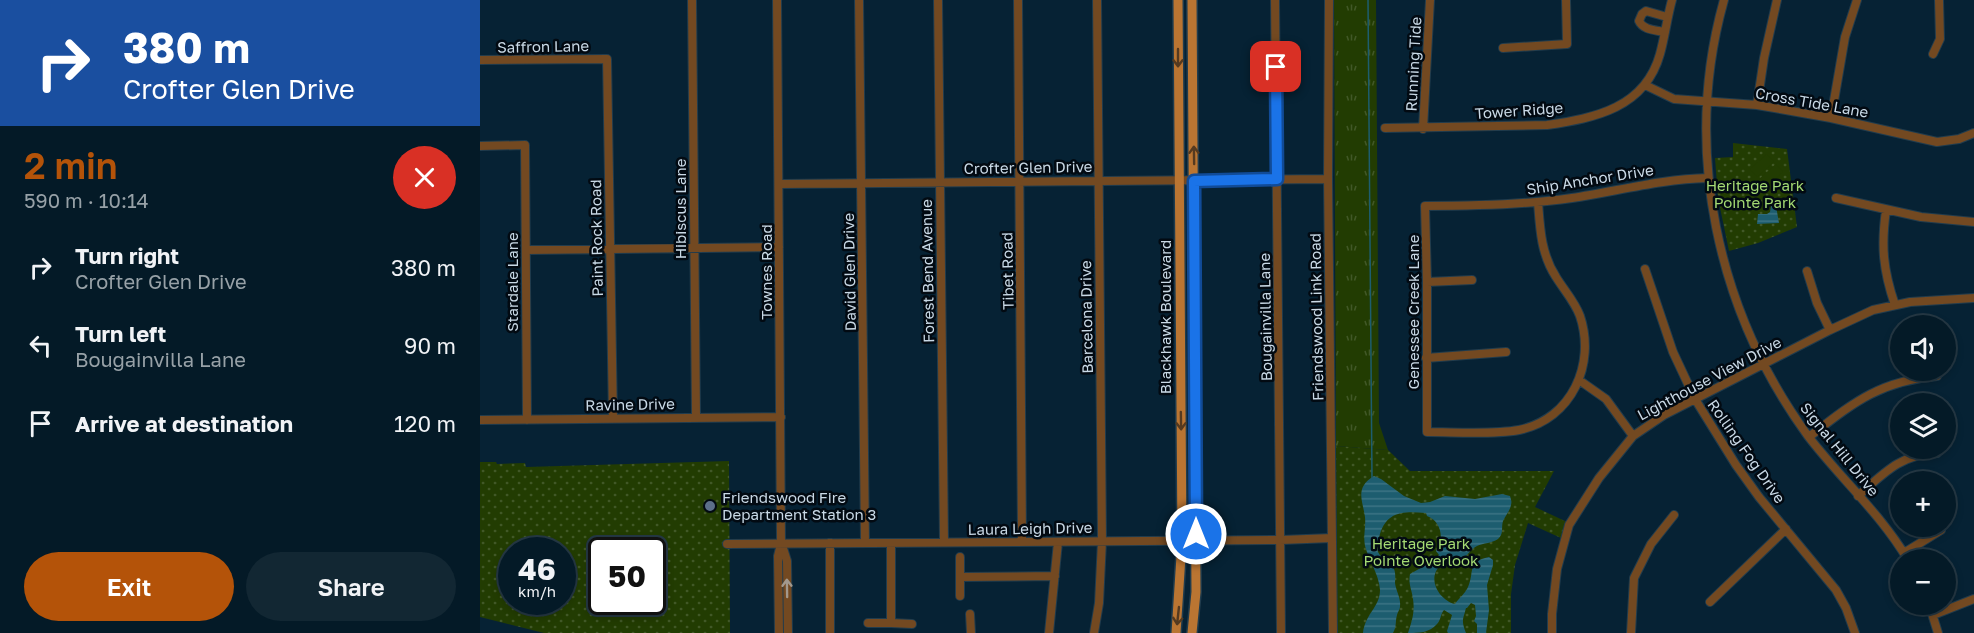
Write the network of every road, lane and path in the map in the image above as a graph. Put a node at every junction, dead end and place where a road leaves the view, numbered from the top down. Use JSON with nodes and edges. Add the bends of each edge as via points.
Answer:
{"nodes":[{"id":1,"x":692,"y":0,"type":"edge"},
{"id":2,"x":777,"y":0,"type":"edge"},
{"id":3,"x":859,"y":0,"type":"edge"},
{"id":4,"x":938,"y":0,"type":"edge"},
{"id":5,"x":1018,"y":0,"type":"edge"},
{"id":6,"x":1097,"y":0,"type":"edge"},
{"id":7,"x":1275,"y":0,"type":"edge"},
{"id":8,"x":1329,"y":0,"type":"edge"},
{"id":9,"x":1430,"y":0,"type":"edge"},
{"id":10,"x":1566,"y":0,"type":"edge"},
{"id":11,"x":1672,"y":0,"type":"edge"},
{"id":12,"x":1724,"y":0,"type":"edge"},
{"id":13,"x":1777,"y":0,"type":"edge"},
{"id":14,"x":1857,"y":0,"type":"edge"},
{"id":15,"x":1939,"y":0,"type":"edge"},
{"id":16,"x":1178,"y":1,"type":"edge"},
{"id":17,"x":1192,"y":2,"type":"edge"},
{"id":18,"x":1667,"y":17,"type":"junction"},
{"id":19,"x":1664,"y":32,"type":"junction"},
{"id":20,"x":1503,"y":48,"type":"dead end"},
{"id":21,"x":1933,"y":54,"type":"dead end"},
{"id":22,"x":607,"y":59,"type":"joint"},
{"id":23,"x":480,"y":60,"type":"edge"},
{"id":24,"x":1645,"y":85,"type":"junction"},
{"id":25,"x":1178,"y":87,"type":"junction"},
{"id":26,"x":1193,"y":87,"type":"junction"},
{"id":27,"x":1707,"y":102,"type":"junction"},
{"id":28,"x":1757,"y":105,"type":"junction"},
{"id":29,"x":1832,"y":118,"type":"junction"},
{"id":30,"x":1385,"y":128,"type":"dead end"},
{"id":31,"x":1423,"y":129,"type":"junction"},
{"id":32,"x":1974,"y":132,"type":"edge"},
{"id":33,"x":480,"y":146,"type":"edge"},
{"id":34,"x":1708,"y":178,"type":"junction"},
{"id":35,"x":1277,"y":179,"type":"junction"},
{"id":36,"x":1328,"y":179,"type":"junction"},
{"id":37,"x":1099,"y":180,"type":"junction"},
{"id":38,"x":1019,"y":181,"type":"junction"},
{"id":39,"x":1180,"y":181,"type":"junction"},
{"id":40,"x":1194,"y":181,"type":"junction"},
{"id":41,"x":940,"y":182,"type":"junction"},
{"id":42,"x":779,"y":184,"type":"junction"},
{"id":43,"x":861,"y":184,"type":"junction"},
{"id":44,"x":1836,"y":198,"type":"dead end"},
{"id":45,"x":1538,"y":202,"type":"junction"},
{"id":46,"x":1439,"y":206,"type":"joint"},
{"id":47,"x":1886,"y":210,"type":"junction"},
{"id":48,"x":1974,"y":222,"type":"edge"},
{"id":49,"x":779,"y":247,"type":"junction"},
{"id":50,"x":610,"y":248,"type":"junction"},
{"id":51,"x":694,"y":248,"type":"junction"},
{"id":52,"x":526,"y":250,"type":"junction"},
{"id":53,"x":1645,"y":269,"type":"dead end"},
{"id":54,"x":1807,"y":271,"type":"dead end"},
{"id":55,"x":1472,"y":280,"type":"dead end"},
{"id":56,"x":1428,"y":282,"type":"junction"},
{"id":57,"x":1180,"y":291,"type":"junction"},
{"id":58,"x":1195,"y":291,"type":"junction"},
{"id":59,"x":1974,"y":298,"type":"edge"},
{"id":60,"x":1895,"y":305,"type":"junction"},
{"id":61,"x":1830,"y":330,"type":"junction"},
{"id":62,"x":1506,"y":352,"type":"dead end"},
{"id":63,"x":1426,"y":358,"type":"junction"},
{"id":64,"x":1763,"y":363,"type":"junction"},
{"id":65,"x":1180,"y":375,"type":"junction"},
{"id":66,"x":1196,"y":375,"type":"junction"},
{"id":67,"x":1580,"y":380,"type":"junction"},
{"id":68,"x":1901,"y":381,"type":"edge"},
{"id":69,"x":1695,"y":399,"type":"junction"},
{"id":70,"x":696,"y":417,"type":"junction"},
{"id":71,"x":781,"y":417,"type":"junction"},
{"id":72,"x":613,"y":418,"type":"junction"},
{"id":73,"x":480,"y":420,"type":"edge"},
{"id":74,"x":527,"y":420,"type":"junction"},
{"id":75,"x":1633,"y":436,"type":"junction"},
{"id":76,"x":1809,"y":437,"type":"junction"},
{"id":77,"x":1904,"y":459,"type":"edge"},
{"id":78,"x":1858,"y":496,"type":"junction"},
{"id":79,"x":1674,"y":515,"type":"dead end"},
{"id":80,"x":1786,"y":529,"type":"junction"},
{"id":81,"x":1932,"y":537,"type":"edge"},
{"id":82,"x":1332,"y":538,"type":"junction"},
{"id":83,"x":1196,"y":540,"type":"junction"},
{"id":84,"x":1281,"y":540,"type":"junction"},
{"id":85,"x":1102,"y":541,"type":"junction"},
{"id":86,"x":1182,"y":541,"type":"junction"},
{"id":87,"x":944,"y":542,"type":"junction"},
{"id":88,"x":1023,"y":542,"type":"junction"},
{"id":89,"x":1058,"y":542,"type":"junction"},
{"id":90,"x":830,"y":543,"type":"junction"},
{"id":91,"x":865,"y":543,"type":"junction"},
{"id":92,"x":891,"y":543,"type":"junction"},
{"id":93,"x":727,"y":544,"type":"dead end"},
{"id":94,"x":781,"y":544,"type":"junction"},
{"id":95,"x":1901,"y":549,"type":"edge"},
{"id":96,"x":1915,"y":549,"type":"edge"},
{"id":97,"x":960,"y":557,"type":"dead end"},
{"id":98,"x":1055,"y":576,"type":"junction"},
{"id":99,"x":960,"y":577,"type":"junction"},
{"id":100,"x":960,"y":596,"type":"dead end"},
{"id":101,"x":1974,"y":599,"type":"edge"},
{"id":102,"x":1710,"y":602,"type":"dead end"},
{"id":103,"x":1956,"y":606,"type":"edge"},
{"id":104,"x":970,"y":614,"type":"dead end"},
{"id":105,"x":1933,"y":615,"type":"edge"},
{"id":106,"x":868,"y":623,"type":"dead end"},
{"id":107,"x":891,"y":623,"type":"junction"},
{"id":108,"x":912,"y":624,"type":"dead end"},
{"id":109,"x":779,"y":633,"type":"edge"},
{"id":110,"x":788,"y":633,"type":"edge"},
{"id":111,"x":830,"y":633,"type":"edge"},
{"id":112,"x":971,"y":633,"type":"edge"},
{"id":113,"x":1049,"y":633,"type":"edge"},
{"id":114,"x":1094,"y":633,"type":"edge"},
{"id":115,"x":1176,"y":633,"type":"edge"},
{"id":116,"x":1192,"y":633,"type":"edge"},
{"id":117,"x":1281,"y":633,"type":"edge"},
{"id":118,"x":1333,"y":633,"type":"edge"},
{"id":119,"x":1552,"y":633,"type":"edge"},
{"id":120,"x":1631,"y":633,"type":"edge"},
{"id":121,"x":1855,"y":633,"type":"edge"},
{"id":122,"x":1938,"y":633,"type":"edge"}],
"edges":[{"from":1,"to":51,"type":"street","name":"Hibiscus Lane"},
{"from":2,"to":42,"type":"street","name":"Townes Road"},
{"from":3,"to":43,"type":"street","name":"David Glen Drive"},
{"from":4,"to":41,"type":"street","name":"Forest Bend Avenue"},
{"from":5,"to":38,"type":"street","name":"Tibet Road"},
{"from":6,"to":37,"type":"street","name":"Barcelona Drive"},
{"from":7,"to":35,"type":"street","name":"Bougainvilla Lane"},
{"from":8,"to":36,"type":"street","name":"Friendswood Link Road"},
{"from":9,"to":31,"type":"street","name":"Running Tide"},
{"from":10,"to":20,"type":"street","via":[[1567,44]]},
{"from":11,"to":18,"type":"street"},
{"from":12,"to":27,"type":"street","name":"Signal Hill Drive"},
{"from":13,"to":28,"type":"street"},
{"from":14,"to":29,"type":"street","via":[[1845,37]]},
{"from":15,"to":21,"type":"street","via":[[1940,39]]},
{"from":16,"to":17,"type":"main road"},
{"from":16,"to":25,"type":"main road","name":"Blackhawk Boulevard","one_way":true},
{"from":17,"to":26,"type":"main road","name":"Blackhawk Boulevard"},
{"from":18,"to":19,"type":"street"},
{"from":18,"to":19,"type":"street","via":[[1646,11],[1639,21],[1646,28]]},
{"from":19,"to":24,"type":"street","via":[[1660,55]]},
{"from":22,"to":23,"type":"street","name":"Saffron Lane"},
{"from":22,"to":50,"type":"street","name":"Paint Rock Road"},
{"from":24,"to":27,"type":"street","name":"Cross Tide Lane","via":[[1674,99]]},
{"from":24,"to":31,"type":"street","name":"Tower Ridge","via":[[1618,108],[1565,122]]},
{"from":25,"to":26,"type":"main road"},
{"from":25,"to":39,"type":"main road","name":"Blackhawk Boulevard"},
{"from":40,"to":26,"type":"main road","name":"Blackhawk Boulevard","one_way":true},
{"from":27,"to":28,"type":"street","name":"Cross Tide Lane"},
{"from":27,"to":34,"type":"street","name":"Signal Hill Drive"},
{"from":28,"to":29,"type":"street","name":"Cross Tide Lane"},
{"from":29,"to":32,"type":"street","name":"Cross Tide Lane","via":[[1937,142]]},
{"from":30,"to":31,"type":"street","name":"Tower Ridge"},
{"from":33,"to":52,"type":"street","name":"Stardale Lane","via":[[525,145]]},
{"from":34,"to":45,"type":"street","name":"Ship Anchor Drive","via":[[1655,182]]},
{"from":34,"to":64,"type":"street","name":"Signal Hill Drive","via":[[1732,291]]},
{"from":35,"to":36,"type":"street","name":"Crofter Glen Drive"},
{"from":35,"to":40,"type":"street","name":"Crofter Glen Drive"},
{"from":35,"to":84,"type":"street","name":"Bougainvilla Lane"},
{"from":36,"to":82,"type":"street","name":"Friendswood Link Road"},
{"from":37,"to":38,"type":"street","name":"Crofter Glen Drive"},
{"from":37,"to":39,"type":"street","name":"Crofter Glen Drive"},
{"from":37,"to":85,"type":"street","name":"Barcelona Drive"},
{"from":38,"to":41,"type":"street","name":"Crofter Glen Drive"},
{"from":38,"to":88,"type":"street","name":"Tibet Road"},
{"from":39,"to":40,"type":"street","name":"Crofter Glen Drive"},
{"from":39,"to":57,"type":"main road","name":"Blackhawk Boulevard"},
{"from":40,"to":58,"type":"main road","name":"Blackhawk Boulevard"},
{"from":41,"to":43,"type":"street","name":"Crofter Glen Drive"},
{"from":41,"to":87,"type":"street","name":"Forest Bend Avenue"},
{"from":42,"to":43,"type":"street","name":"Crofter Glen Drive"},
{"from":42,"to":49,"type":"street","name":"Townes Road"},
{"from":43,"to":91,"type":"street","name":"David Glen Drive"},
{"from":44,"to":47,"type":"street"},
{"from":45,"to":46,"type":"street","name":"Ship Anchor Drive"},
{"from":45,"to":67,"type":"street","via":[[1542,246],[1579,313],[1584,332]]},
{"from":46,"to":56,"type":"street","name":"Genessee Creek Lane","via":[[1425,206]]},
{"from":47,"to":48,"type":"street"},
{"from":47,"to":60,"type":"street","via":[[1882,252]]},
{"from":49,"to":51,"type":"street"},
{"from":49,"to":71,"type":"street","name":"Townes Road"},
{"from":50,"to":51,"type":"street"},
{"from":50,"to":52,"type":"street"},
{"from":50,"to":72,"type":"street","name":"Paint Rock Road"},
{"from":51,"to":70,"type":"street","name":"Hibiscus Lane"},
{"from":52,"to":74,"type":"street","name":"Stardale Lane"},
{"from":53,"to":69,"type":"street","name":"Rolling Fog Drive","via":[[1673,352]]},
{"from":54,"to":61,"type":"street"},
{"from":55,"to":56,"type":"street"},
{"from":56,"to":63,"type":"street","name":"Genessee Creek Lane"},
{"from":57,"to":58,"type":"main road"},
{"from":57,"to":65,"type":"main road","name":"Blackhawk Boulevard"},
{"from":58,"to":66,"type":"main road","name":"Blackhawk Boulevard"},
{"from":59,"to":60,"type":"street","name":"Lighthouse View Drive"},
{"from":60,"to":61,"type":"street","name":"Lighthouse View Drive","via":[[1873,310]]},
{"from":61,"to":64,"type":"street","name":"Lighthouse View Drive"},
{"from":62,"to":63,"type":"street"},
{"from":63,"to":67,"type":"street","name":"Genessee Creek Lane","via":[[1427,432],[1504,431],[1534,425],[1559,408]]},
{"from":64,"to":69,"type":"street","name":"Lighthouse View Drive"},
{"from":64,"to":76,"type":"street","name":"Signal Hill Drive"},
{"from":65,"to":66,"type":"main road"},
{"from":65,"to":86,"type":"main road","name":"Blackhawk Boulevard","one_way":true},
{"from":66,"to":83,"type":"main road","name":"Blackhawk Boulevard"},
{"from":67,"to":75,"type":"street","via":[[1606,399]]},
{"from":68,"to":76,"type":"street","via":[[1856,401]]},
{"from":69,"to":75,"type":"street","name":"Lighthouse View Drive"},
{"from":69,"to":80,"type":"street","name":"Rolling Fog Drive","via":[[1736,465]]},
{"from":70,"to":71,"type":"street","name":"Ravine Drive"},
{"from":70,"to":72,"type":"street","name":"Ravine Drive"},
{"from":71,"to":94,"type":"street","name":"Townes Road"},
{"from":72,"to":74,"type":"street","name":"Ravine Drive"},
{"from":73,"to":74,"type":"street","name":"Ravine Drive"},
{"from":75,"to":119,"type":"street","name":"Lighthouse View Drive","via":[[1599,478],[1569,525],[1557,569]]},
{"from":76,"to":78,"type":"street","name":"Signal Hill Drive"},
{"from":77,"to":78,"type":"street"},
{"from":78,"to":95,"type":"street","name":"Signal Hill Drive"},
{"from":79,"to":120,"type":"street","via":[[1651,544],[1634,578]]},
{"from":80,"to":102,"type":"street"},
{"from":80,"to":121,"type":"street","name":"Rolling Fog Drive","via":[[1836,590]]},
{"from":81,"to":96,"type":"street"},
{"from":82,"to":84,"type":"street","name":"Laura Leigh Drive"},
{"from":82,"to":118,"type":"street","name":"Friendswood Link Road"},
{"from":83,"to":84,"type":"street","name":"Laura Leigh Drive"},
{"from":83,"to":86,"type":"street","name":"Laura Leigh Drive"},
{"from":83,"to":116,"type":"main road","name":"Blackhawk Boulevard","via":[[1197,592]]},
{"from":84,"to":117,"type":"street","name":"Bougainvilla Lane"},
{"from":85,"to":86,"type":"street","name":"Laura Leigh Drive"},
{"from":85,"to":89,"type":"street","name":"Laura Leigh Drive"},
{"from":85,"to":114,"type":"street","name":"Barcelona Drive"},
{"from":86,"to":115,"type":"main road","name":"Blackhawk Boulevard","one_way":true},
{"from":87,"to":88,"type":"street","name":"Laura Leigh Drive"},
{"from":87,"to":92,"type":"street","name":"Laura Leigh Drive"},
{"from":88,"to":89,"type":"street","name":"Laura Leigh Drive"},
{"from":89,"to":98,"type":"street"},
{"from":90,"to":91,"type":"street","name":"Laura Leigh Drive"},
{"from":90,"to":94,"type":"street","name":"Laura Leigh Drive"},
{"from":90,"to":111,"type":"street"},
{"from":91,"to":92,"type":"street","name":"Laura Leigh Drive"},
{"from":92,"to":107,"type":"street"},
{"from":93,"to":94,"type":"street","name":"Laura Leigh Drive"},
{"from":94,"to":109,"type":"street","name":"Townes Road"},
{"from":110,"to":94,"type":"street","name":"Townes Road","one_way":true,"via":[[787,561]]},
{"from":97,"to":99,"type":"street"},
{"from":98,"to":99,"type":"street"},
{"from":98,"to":113,"type":"street"},
{"from":99,"to":100,"type":"street"},
{"from":101,"to":103,"type":"street"},
{"from":104,"to":112,"type":"street"},
{"from":105,"to":122,"type":"street"},
{"from":106,"to":107,"type":"street"},
{"from":107,"to":108,"type":"street"}]}
